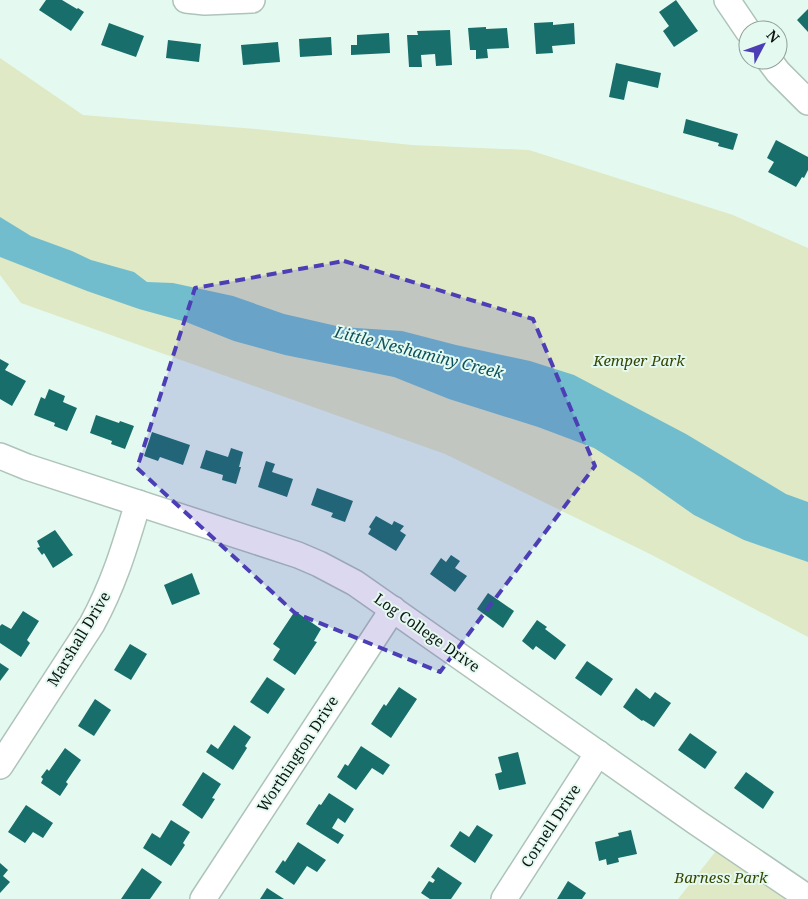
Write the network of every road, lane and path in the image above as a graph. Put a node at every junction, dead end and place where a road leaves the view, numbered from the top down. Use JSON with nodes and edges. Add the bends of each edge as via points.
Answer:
{"nodes":[{"id":1,"x":186,"y":0,"type":"edge"},
{"id":2,"x":252,"y":0,"type":"edge"},
{"id":3,"x":727,"y":0,"type":"edge"},
{"id":4,"x":741,"y":20,"type":"edge"},
{"id":5,"x":778,"y":70,"type":"edge"},
{"id":6,"x":808,"y":102,"type":"edge"},
{"id":7,"x":0,"y":456,"type":"edge"},
{"id":8,"x":138,"y":503,"type":"junction"},
{"id":9,"x":393,"y":609,"type":"junction"},
{"id":10,"x":598,"y":753,"type":"junction"},
{"id":11,"x":0,"y":766,"type":"edge"},
{"id":12,"x":808,"y":898,"type":"edge"},
{"id":13,"x":203,"y":899,"type":"edge"},
{"id":14,"x":504,"y":899,"type":"edge"}],
"edges":[{"from":1,"to":2,"type":"street"},
{"from":3,"to":4,"type":"street"},
{"from":5,"to":6,"type":"street"},
{"from":7,"to":8,"type":"street","name":"Log College Drive"},
{"from":8,"to":9,"type":"street","name":"Log College Drive","via":[[298,555],[355,583]]},
{"from":8,"to":11,"type":"street","name":"Marshall Drive","via":[[104,603]]},
{"from":9,"to":10,"type":"street","name":"Log College Drive"},
{"from":9,"to":13,"type":"street","name":"Worthington Drive"},
{"from":10,"to":12,"type":"street","name":"Log College Drive"},
{"from":10,"to":14,"type":"street","name":"Cornell Drive"}]}
